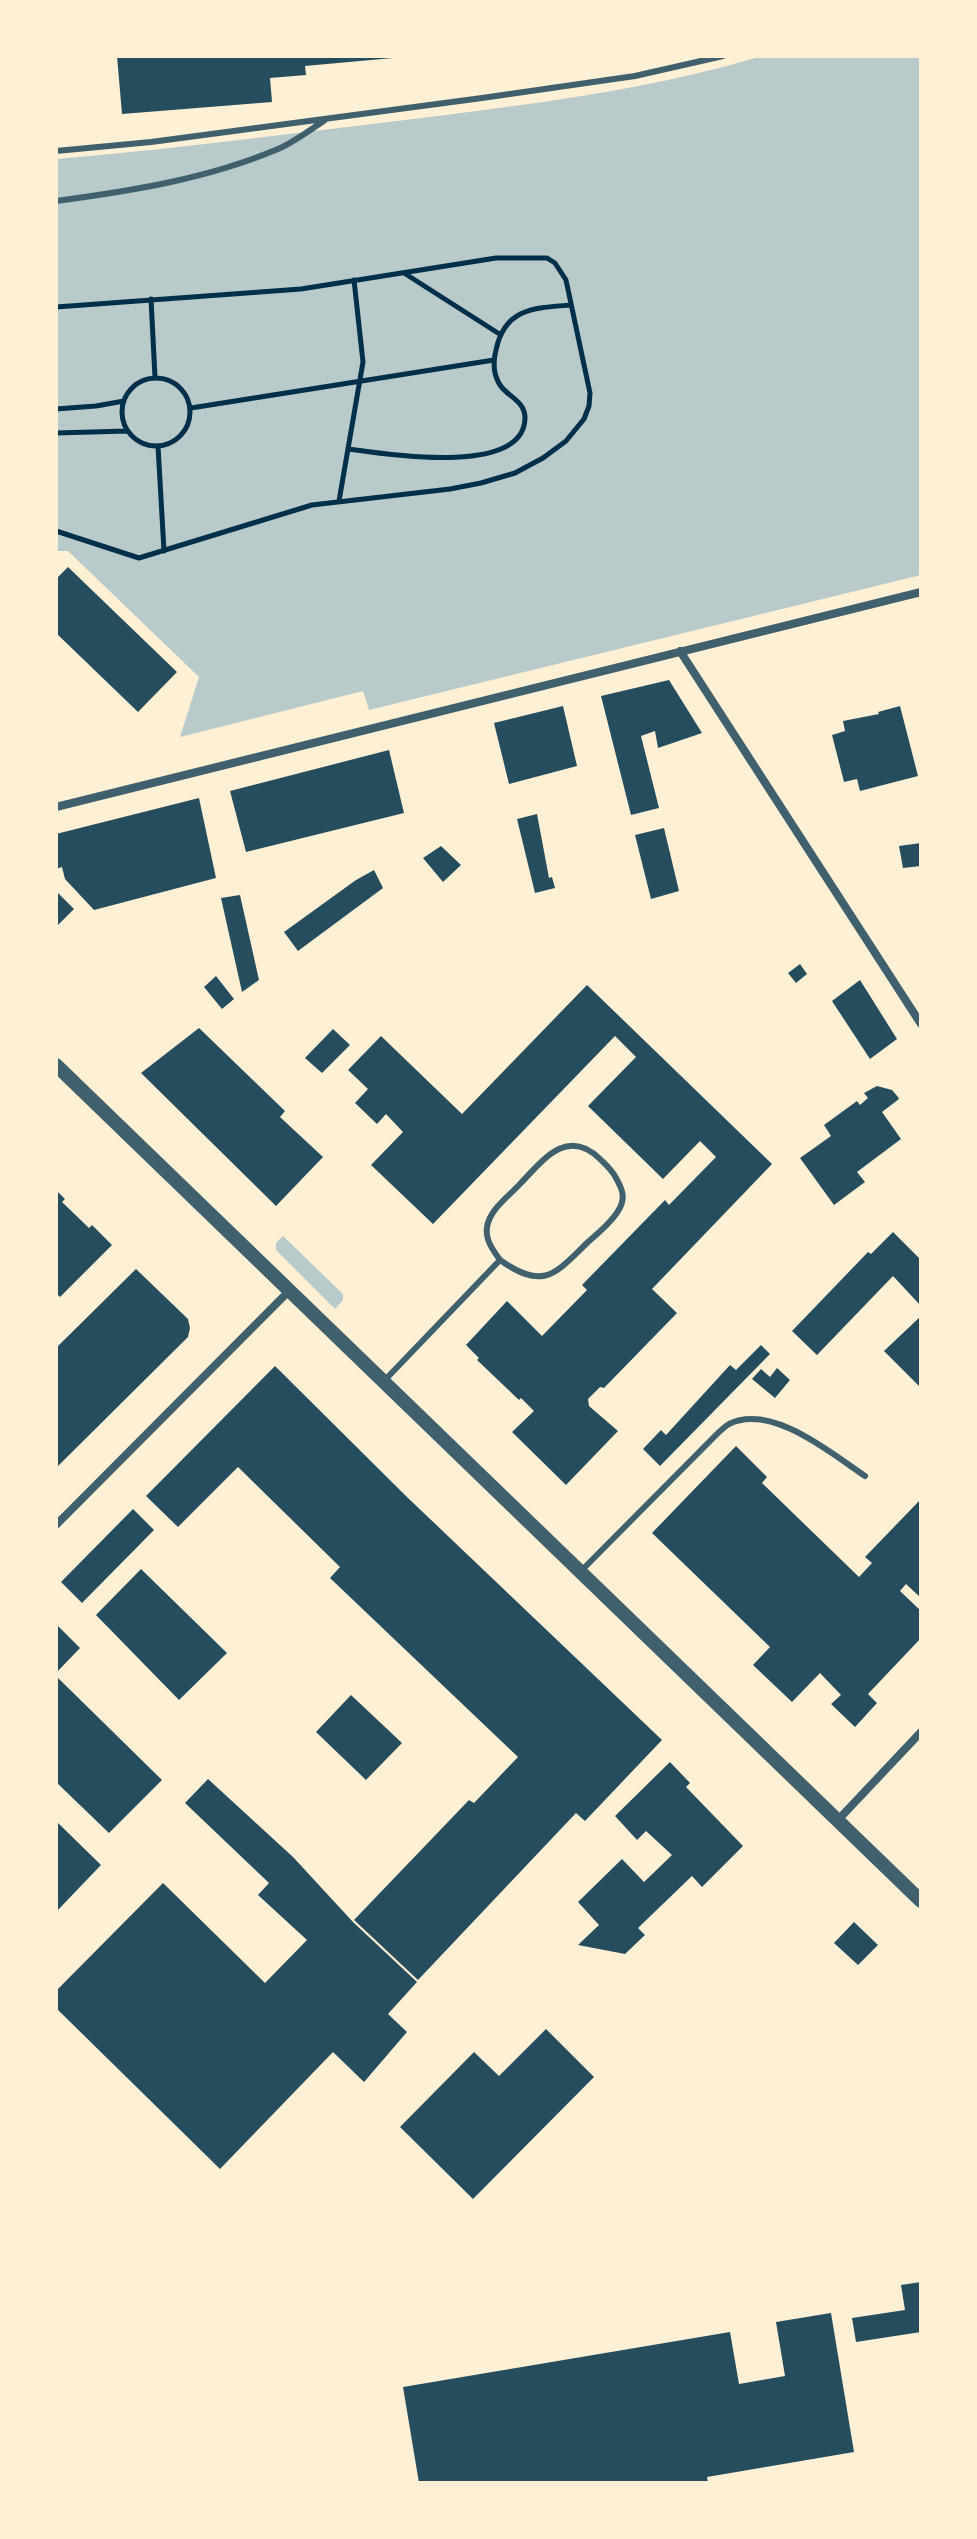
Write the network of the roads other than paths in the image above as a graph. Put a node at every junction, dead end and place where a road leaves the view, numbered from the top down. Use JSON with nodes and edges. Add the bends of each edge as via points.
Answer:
{"nodes":[{"id":1,"x":723,"y":56,"type":"edge"},
{"id":2,"x":328,"y":118,"type":"junction"},
{"id":3,"x":56,"y":151,"type":"edge"},
{"id":4,"x":56,"y":201,"type":"edge"},
{"id":5,"x":921,"y":592,"type":"edge"},
{"id":6,"x":680,"y":651,"type":"junction"},
{"id":7,"x":56,"y":807,"type":"edge"},
{"id":8,"x":921,"y":1024,"type":"edge"},
{"id":9,"x":56,"y":1065,"type":"edge"},
{"id":10,"x":500,"y":1260,"type":"junction"},
{"id":11,"x":289,"y":1291,"type":"junction"},
{"id":12,"x":383,"y":1382,"type":"junction"},
{"id":13,"x":865,"y":1476,"type":"dead end"},
{"id":14,"x":56,"y":1525,"type":"edge"},
{"id":15,"x":580,"y":1572,"type":"junction"},
{"id":16,"x":921,"y":1732,"type":"edge"},
{"id":17,"x":838,"y":1820,"type":"junction"},
{"id":18,"x":921,"y":1901,"type":"edge"}],
"edges":[{"from":1,"to":2,"type":"lane","via":[[635,76]]},
{"from":2,"to":3,"type":"lane"},
{"from":2,"to":4,"type":"lane","via":[[279,148],[209,172]]},
{"from":5,"to":6,"type":"street"},
{"from":6,"to":7,"type":"street"},
{"from":6,"to":8,"type":"street"},
{"from":9,"to":11,"type":"street"},
{"from":10,"to":10,"type":"lane","via":[[530,1277],[558,1271],[616,1216],[623,1190],[614,1173],[591,1151],[577,1146],[549,1154],[491,1214],[486,1230]]},
{"from":10,"to":12,"type":"lane"},
{"from":11,"to":12,"type":"street"},
{"from":11,"to":14,"type":"street"},
{"from":12,"to":15,"type":"street"},
{"from":13,"to":15,"type":"lane","via":[[794,1429],[769,1421],[730,1424]]},
{"from":15,"to":17,"type":"street"},
{"from":16,"to":17,"type":"street"},
{"from":17,"to":18,"type":"street"}]}
